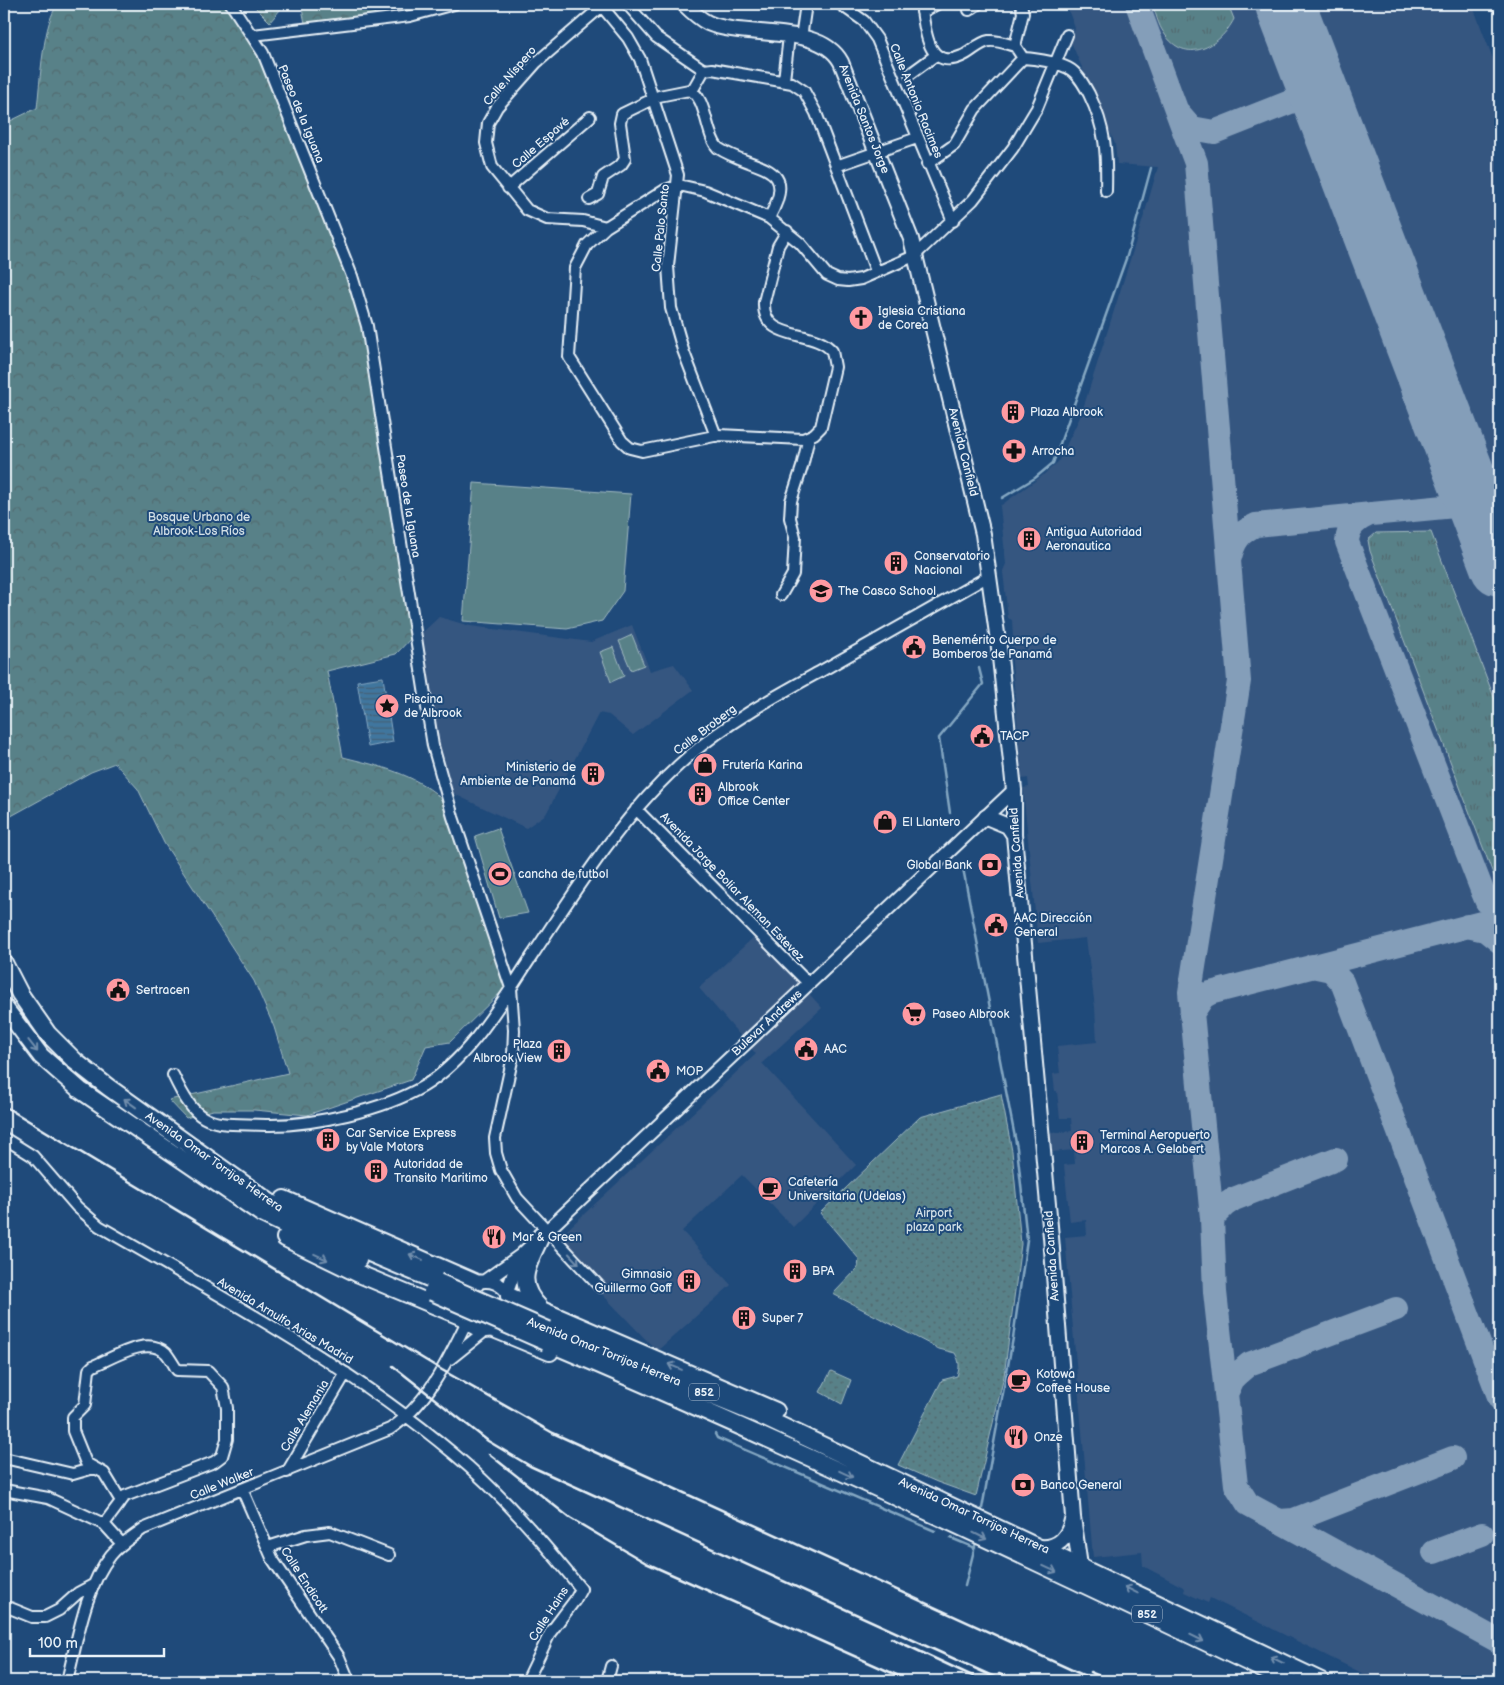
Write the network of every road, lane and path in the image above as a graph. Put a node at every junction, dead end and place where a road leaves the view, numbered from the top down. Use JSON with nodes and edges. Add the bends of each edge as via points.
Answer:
{"nodes":[{"id":1,"x":231,"y":4,"type":"edge"},
{"id":2,"x":454,"y":4,"type":"edge"},
{"id":3,"x":627,"y":4,"type":"edge"},
{"id":4,"x":684,"y":4,"type":"edge"},
{"id":5,"x":806,"y":4,"type":"edge"},
{"id":6,"x":840,"y":4,"type":"edge"},
{"id":7,"x":937,"y":4,"type":"edge"},
{"id":8,"x":978,"y":4,"type":"edge"},
{"id":9,"x":1021,"y":4,"type":"edge"},
{"id":10,"x":601,"y":5,"type":"edge"},
{"id":11,"x":922,"y":8,"type":"edge"},
{"id":12,"x":969,"y":10,"type":"dead end"},
{"id":13,"x":1067,"y":35,"type":"dead end"},
{"id":14,"x":253,"y":36,"type":"junction"},
{"id":15,"x":795,"y":37,"type":"junction"},
{"id":16,"x":1015,"y":46,"type":"junction"},
{"id":17,"x":936,"y":55,"type":"junction"},
{"id":18,"x":1023,"y":58,"type":"junction"},
{"id":19,"x":1056,"y":63,"type":"junction"},
{"id":20,"x":704,"y":70,"type":"junction"},
{"id":21,"x":910,"y":74,"type":"dead end"},
{"id":22,"x":784,"y":80,"type":"junction"},
{"id":23,"x":692,"y":91,"type":"junction"},
{"id":24,"x":654,"y":98,"type":"junction"},
{"id":25,"x":590,"y":117,"type":"dead end"},
{"id":26,"x":917,"y":138,"type":"junction"},
{"id":27,"x":877,"y":153,"type":"junction"},
{"id":28,"x":928,"y":164,"type":"junction"},
{"id":29,"x":836,"y":166,"type":"junction"},
{"id":30,"x":679,"y":185,"type":"junction"},
{"id":31,"x":508,"y":188,"type":"junction"},
{"id":32,"x":1106,"y":192,"type":"dead end"},
{"id":33,"x":589,"y":199,"type":"dead end"},
{"id":34,"x":769,"y":218,"type":"junction"},
{"id":35,"x":953,"y":221,"type":"junction"},
{"id":36,"x":606,"y":227,"type":"junction"},
{"id":37,"x":787,"y":231,"type":"junction"},
{"id":38,"x":914,"y":256,"type":"junction"},
{"id":39,"x":876,"y":271,"type":"junction"},
{"id":40,"x":716,"y":436,"type":"junction"},
{"id":41,"x":809,"y":437,"type":"junction"},
{"id":42,"x":989,"y":576,"type":"junction"},
{"id":43,"x":781,"y":595,"type":"dead end"},
{"id":44,"x":1014,"y":790,"type":"junction"},
{"id":45,"x":636,"y":809,"type":"junction"},
{"id":46,"x":986,"y":817,"type":"junction"},
{"id":47,"x":1014,"y":835,"type":"junction"},
{"id":48,"x":4,"y":963,"type":"edge"},
{"id":49,"x":809,"y":984,"type":"junction"},
{"id":50,"x":511,"y":988,"type":"junction"},
{"id":51,"x":4,"y":1007,"type":"edge"},
{"id":52,"x":173,"y":1075,"type":"dead end"},
{"id":53,"x":4,"y":1138,"type":"edge"},
{"id":54,"x":544,"y":1234,"type":"junction"},
{"id":55,"x":520,"y":1256,"type":"junction"},
{"id":56,"x":481,"y":1282,"type":"junction"},
{"id":57,"x":432,"y":1285,"type":"junction"},
{"id":58,"x":600,"y":1288,"type":"dead end"},
{"id":59,"x":508,"y":1294,"type":"junction"},
{"id":60,"x":466,"y":1319,"type":"junction"},
{"id":61,"x":546,"y":1329,"type":"junction"},
{"id":62,"x":490,"y":1330,"type":"junction"},
{"id":63,"x":448,"y":1361,"type":"junction"},
{"id":64,"x":346,"y":1373,"type":"junction"},
{"id":65,"x":408,"y":1417,"type":"junction"},
{"id":66,"x":4,"y":1458,"type":"edge"},
{"id":67,"x":94,"y":1468,"type":"junction"},
{"id":68,"x":287,"y":1472,"type":"junction"},
{"id":69,"x":242,"y":1489,"type":"junction"},
{"id":70,"x":4,"y":1490,"type":"edge"},
{"id":71,"x":121,"y":1501,"type":"junction"},
{"id":72,"x":957,"y":1517,"type":"junction"},
{"id":73,"x":1072,"y":1517,"type":"junction"},
{"id":74,"x":104,"y":1524,"type":"junction"},
{"id":75,"x":1007,"y":1540,"type":"junction"},
{"id":76,"x":122,"y":1544,"type":"junction"},
{"id":77,"x":268,"y":1547,"type":"junction"},
{"id":78,"x":1039,"y":1547,"type":"junction"},
{"id":79,"x":389,"y":1555,"type":"dead end"},
{"id":80,"x":1080,"y":1566,"type":"junction"},
{"id":81,"x":93,"y":1585,"type":"junction"},
{"id":82,"x":580,"y":1588,"type":"joint"},
{"id":83,"x":10,"y":1608,"type":"dead end"},
{"id":84,"x":611,"y":1666,"type":"dead end"},
{"id":85,"x":67,"y":1681,"type":"edge"},
{"id":86,"x":349,"y":1681,"type":"edge"},
{"id":87,"x":528,"y":1681,"type":"edge"},
{"id":88,"x":607,"y":1681,"type":"edge"},
{"id":89,"x":1287,"y":1681,"type":"edge"},
{"id":90,"x":1321,"y":1681,"type":"edge"}],
"edges":[{"from":1,"to":14,"type":"street","name":"Paseo de la Iguana"},
{"from":2,"to":14,"type":"street","via":[[410,16]]},
{"from":3,"to":20,"type":"street","via":[[656,37]]},
{"from":4,"to":15,"type":"main road","name":"Avenida Santos Jorge","via":[[700,18],[716,25]]},
{"from":5,"to":15,"type":"street"},
{"from":6,"to":26,"type":"street","name":"Calle Antonio Racimes","via":[[864,21],[877,39]]},
{"from":7,"to":11,"type":"street"},
{"from":8,"to":12,"type":"street"},
{"from":9,"to":16,"type":"street","via":[[1023,13]]},
{"from":10,"to":24,"type":"street","name":"Calle Palo Santo","via":[[634,48]]},
{"from":10,"to":31,"type":"street","name":"Calle Níspero","via":[[536,63],[491,117],[486,135],[487,153],[492,167]]},
{"from":11,"to":17,"type":"street","via":[[927,42]]},
{"from":13,"to":19,"type":"street"},
{"from":14,"to":50,"type":"street","name":"Paseo de la Iguana","via":[[263,53],[322,200],[367,326],[432,746]]},
{"from":15,"to":22,"type":"street"},
{"from":15,"to":27,"type":"main road","name":"Avenida Santos Jorge","via":[[823,43],[838,56]]},
{"from":16,"to":17,"type":"street","via":[[990,41],[958,57]]},
{"from":16,"to":18,"type":"street"},
{"from":17,"to":21,"type":"street"},
{"from":18,"to":19,"type":"street"},
{"from":18,"to":28,"type":"street","via":[[975,109],[954,145]]},
{"from":19,"to":32,"type":"street","via":[[1070,69],[1084,83],[1099,114],[1104,132]]},
{"from":19,"to":35,"type":"street","via":[[1037,108],[1013,148]]},
{"from":20,"to":22,"type":"street","via":[[712,68]]},
{"from":20,"to":23,"type":"street"},
{"from":22,"to":29,"type":"street","via":[[800,87],[808,96]]},
{"from":23,"to":24,"type":"street"},
{"from":23,"to":34,"type":"street","via":[[698,97],[718,148],[770,172],[778,180],[781,188],[779,200]]},
{"from":24,"to":30,"type":"street","name":"Calle Palo Santo"},
{"from":24,"to":33,"type":"street","via":[[622,114],[620,123],[625,159],[603,177],[598,194]]},
{"from":25,"to":31,"type":"street","name":"Calle Espavé"},
{"from":26,"to":27,"type":"street"},
{"from":26,"to":28,"type":"street","name":"Calle Antonio Racimes"},
{"from":27,"to":29,"type":"street"},
{"from":27,"to":38,"type":"main road","name":"Avenida Santos Jorge","via":[[906,226]]},
{"from":28,"to":35,"type":"street","name":"Calle Antonio Racimes"},
{"from":29,"to":39,"type":"street"},
{"from":30,"to":34,"type":"street","via":[[705,190]]},
{"from":30,"to":36,"type":"street","via":[[665,190]]},
{"from":30,"to":40,"type":"street","name":"Calle Palo Santo","via":[[669,258],[671,308],[682,350]]},
{"from":31,"to":36,"type":"street","name":"Calle Níspero","via":[[527,210],[540,218],[583,221]]},
{"from":34,"to":37,"type":"street"},
{"from":35,"to":38,"type":"street"},
{"from":36,"to":40,"type":"street","via":[[586,244],[575,268],[569,352],[572,364],[622,441],[630,448],[646,451]]},
{"from":37,"to":39,"type":"street","via":[[833,278],[853,281]]},
{"from":37,"to":41,"type":"street","via":[[778,246],[765,296],[766,316],[780,331],[824,343],[832,351],[835,361],[823,422]]},
{"from":38,"to":39,"type":"street"},
{"from":38,"to":42,"type":"main road","name":"Avenida Canfield","via":[[975,499]]},
{"from":40,"to":41,"type":"street","via":[[798,440]]},
{"from":41,"to":43,"type":"street","via":[[790,501],[795,537],[793,574]]},
{"from":42,"to":44,"type":"main road","name":"Avenida Canfield"},
{"from":42,"to":45,"type":"street","name":"Calle Broberg","via":[[733,722],[688,756]]},
{"from":44,"to":46,"type":"street","name":"Bulevar Andrews"},
{"from":44,"to":47,"type":"main road","name":"Avenida Canfield"},
{"from":45,"to":49,"type":"street","name":"Avenida Jorge Boliar Aleman Estevez"},
{"from":45,"to":50,"type":"street","name":"Calle Broberg","via":[[605,848]]},
{"from":46,"to":47,"type":"main road","via":[[1008,826]]},
{"from":46,"to":49,"type":"street","name":"Bulevar Andrews"},
{"from":47,"to":73,"type":"main road","name":"Avenida Canfield","via":[[1051,1238]]},
{"from":57,"to":48,"type":"main road","name":"Avenida Omar Torrijos Herrera","one_way":true,"via":[[279,1208],[76,1062],[48,1034],[20,994]]},
{"from":49,"to":54,"type":"street","name":"Bulevar Andrews"},
{"from":50,"to":52,"type":"street","name":"Calle Broberg","via":[[472,1041],[444,1071],[424,1087],[367,1109],[300,1124],[210,1121],[189,1106]]},
{"from":50,"to":54,"type":"street","name":"Paseo de la Iguana","via":[[513,1056],[498,1120],[496,1153],[508,1185]]},
{"from":51,"to":57,"type":"main road","name":"Avenida Omar Torrijos Herrera","one_way":true,"via":[[41,1056],[80,1090],[262,1214],[300,1234]]},
{"from":53,"to":64,"type":"street","name":"Avenida Arnulfo Arias Madrid","via":[[33,1156],[99,1226]]},
{"from":54,"to":55,"type":"street","name":"Bulevar Andrews"},
{"from":54,"to":58,"type":"street","name":"Paseo de la Iguana","one_way":true},
{"from":54,"to":61,"type":"main road","via":[[526,1268],[524,1280]]},
{"from":55,"to":56,"type":"street","name":"Bulevar Andrews"},
{"from":55,"to":59,"type":"street","name":"Bulevar Andrews"},
{"from":56,"to":57,"type":"main road"},
{"from":56,"to":59,"type":"street","via":[[499,1285]]},
{"from":56,"to":60,"type":"street","via":[[470,1288],[462,1302]]},
{"from":57,"to":60,"type":"main road"},
{"from":57,"to":61,"type":"main road","name":"Avenida Omar Torrijos Herrera","number":"852","bridge":true},
{"from":59,"to":61,"type":"main road"},
{"from":59,"to":62,"type":"street","via":[[509,1316],[503,1324]]},
{"from":60,"to":62,"type":"street","via":[[476,1328]]},
{"from":60,"to":63,"type":"street","name":"Calle Walker"},
{"from":61,"to":62,"type":"main road"},
{"from":61,"to":72,"type":"main road","name":"Avenida Omar Torrijos Herrera","number":"852","one_way":true,"via":[[802,1454]]},
{"from":72,"to":61,"type":"main road","name":"Avenida Omar Torrijos Herrera","number":"852","one_way":true,"via":[[857,1460],[747,1410]]},
{"from":62,"to":63,"type":"street","name":"Calle Walker"},
{"from":63,"to":65,"type":"street","name":"Calle Walker"},
{"from":64,"to":65,"type":"street","name":"Avenida Arnulfo Arias Madrid"},
{"from":64,"to":68,"type":"street","name":"Calle Alemania"},
{"from":65,"to":68,"type":"street","name":"Calle Walker","via":[[390,1429]]},
{"from":65,"to":82,"type":"street","name":"Avenida Arnulfo Arias Madrid","via":[[456,1455],[499,1497],[542,1541]]},
{"from":66,"to":67,"type":"street","via":[[73,1474]]},
{"from":67,"to":71,"type":"street","via":[[110,1479]]},
{"from":67,"to":71,"type":"street","via":[[86,1463],[72,1425],[73,1417],[85,1405],[89,1370],[93,1366],[142,1346],[153,1346],[166,1353],[177,1370],[208,1372],[223,1387],[227,1438],[222,1456],[125,1496]]},
{"from":68,"to":69,"type":"street","name":"Calle Walker"},
{"from":69,"to":76,"type":"street","name":"Calle Walker","via":[[143,1529]]},
{"from":69,"to":77,"type":"street","name":"Calle Endicott"},
{"from":70,"to":74,"type":"street","via":[[48,1498]]},
{"from":71,"to":74,"type":"street"},
{"from":72,"to":75,"type":"main road","name":"Avenida Omar Torrijos Herrera","number":"852"},
{"from":73,"to":78,"type":"main road","via":[[1070,1530],[1061,1542]]},
{"from":73,"to":80,"type":"main road"},
{"from":74,"to":76,"type":"street"},
{"from":75,"to":78,"type":"main road","name":"Avenida Omar Torrijos Herrera","number":"852"},
{"from":75,"to":89,"type":"main road","name":"Avenida Omar Torrijos Herrera","number":"852","one_way":true},
{"from":76,"to":81,"type":"street","name":"Calle Walker","via":[[110,1556]]},
{"from":77,"to":79,"type":"street","via":[[306,1535],[330,1532]]},
{"from":77,"to":86,"type":"street","name":"Calle Endicott","via":[[344,1665]]},
{"from":78,"to":80,"type":"main road","name":"Avenida Omar Torrijos Herrera","number":"852"},
{"from":90,"to":80,"type":"main road","name":"Avenida Omar Torrijos Herrera","number":"852","one_way":true},
{"from":81,"to":83,"type":"street","via":[[45,1617],[32,1617]]},
{"from":81,"to":85,"type":"street","name":"Calle Walker"},
{"from":82,"to":87,"type":"street","name":"Calle Hains","via":[[550,1633]]},
{"from":84,"to":88,"type":"street"}]}
